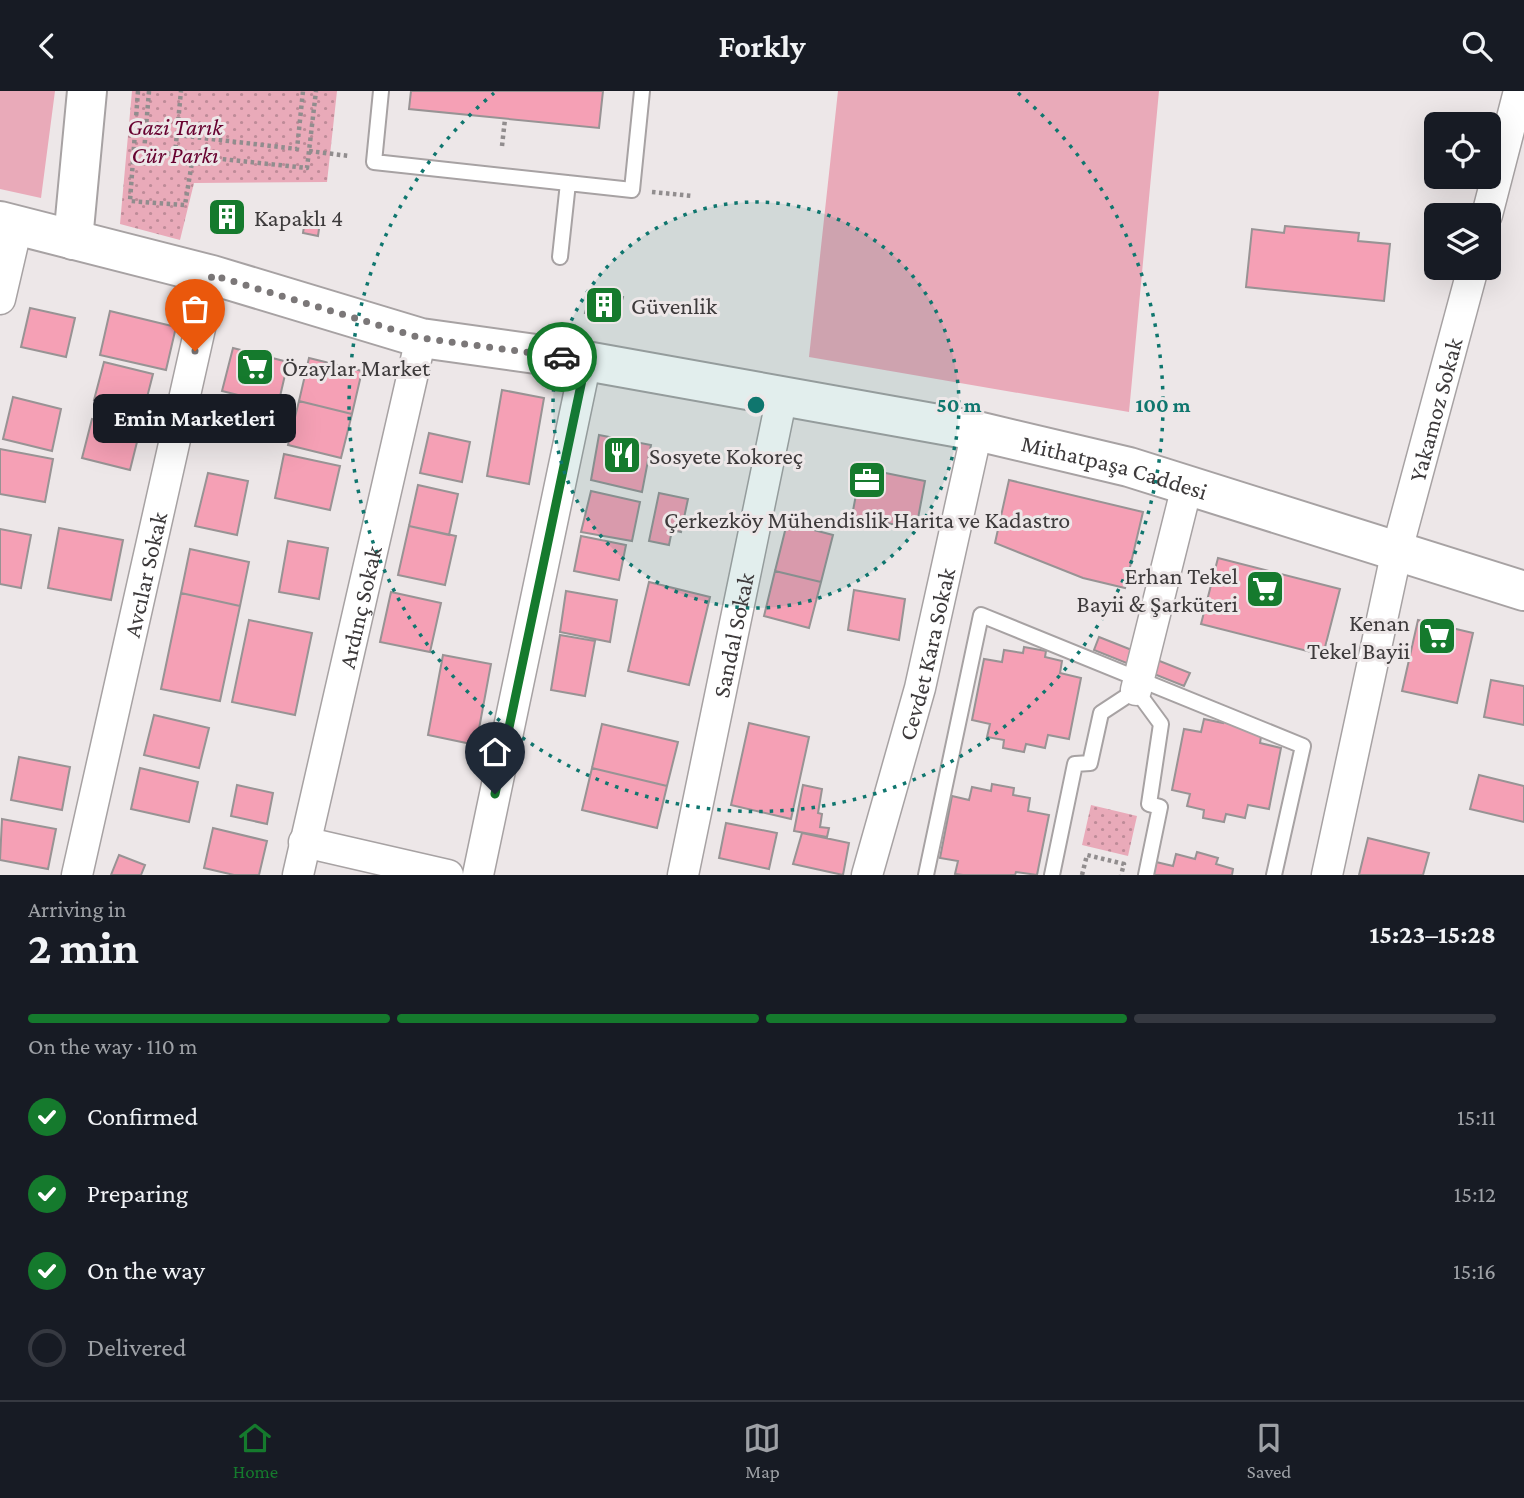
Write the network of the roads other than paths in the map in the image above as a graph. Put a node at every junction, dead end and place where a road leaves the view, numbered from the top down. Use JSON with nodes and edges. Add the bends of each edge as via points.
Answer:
{"nodes":[{"id":1,"x":87,"y":91,"type":"edge"},
{"id":2,"x":381,"y":91,"type":"edge"},
{"id":3,"x":642,"y":91,"type":"edge"},
{"id":4,"x":1519,"y":91,"type":"edge"},
{"id":5,"x":568,"y":183,"type":"junction"},
{"id":6,"x":1490,"y":203,"type":"edge"},
{"id":7,"x":8,"y":223,"type":"edge"},
{"id":8,"x":73,"y":240,"type":"junction"},
{"id":9,"x":560,"y":257,"type":"dead end"},
{"id":10,"x":212,"y":275,"type":"junction"},
{"id":11,"x":1470,"y":280,"type":"edge"},
{"id":12,"x":0,"y":299,"type":"edge"},
{"id":13,"x":421,"y":338,"type":"junction"},
{"id":14,"x":586,"y":361,"type":"junction"},
{"id":15,"x":782,"y":396,"type":"junction"},
{"id":16,"x":977,"y":431,"type":"junction"},
{"id":17,"x":1187,"y":485,"type":"junction"},
{"id":18,"x":1397,"y":550,"type":"junction"},
{"id":19,"x":1524,"y":591,"type":"edge"},
{"id":20,"x":1138,"y":684,"type":"junction"},
{"id":21,"x":304,"y":842,"type":"junction"},
{"id":22,"x":77,"y":875,"type":"edge"},
{"id":23,"x":298,"y":875,"type":"edge"},
{"id":24,"x":448,"y":875,"type":"edge"},
{"id":25,"x":478,"y":875,"type":"edge"},
{"id":26,"x":683,"y":875,"type":"edge"},
{"id":27,"x":867,"y":875,"type":"edge"},
{"id":28,"x":926,"y":875,"type":"edge"},
{"id":29,"x":1052,"y":875,"type":"edge"},
{"id":30,"x":1146,"y":875,"type":"edge"},
{"id":31,"x":1274,"y":875,"type":"edge"},
{"id":32,"x":1327,"y":875,"type":"edge"}],
"edges":[{"from":1,"to":8,"type":"street"},
{"from":2,"to":5,"type":"lane","via":[[374,162]]},
{"from":3,"to":5,"type":"lane","via":[[632,190]]},
{"from":4,"to":6,"type":"street"},
{"from":5,"to":9,"type":"lane"},
{"from":7,"to":8,"type":"street","name":"Mithatpaşa Caddesi"},
{"from":7,"to":12,"type":"street"},
{"from":8,"to":10,"type":"street","name":"Mithatpaşa Caddesi"},
{"from":10,"to":13,"type":"street","name":"Mithatpaşa Caddesi"},
{"from":10,"to":22,"type":"street","name":"Avcılar Sokak"},
{"from":11,"to":18,"type":"street","name":"Yakamoz Sokak"},
{"from":13,"to":14,"type":"street","name":"Mithatpaşa Caddesi"},
{"from":13,"to":21,"type":"street","name":"Ardınç Sokak"},
{"from":14,"to":15,"type":"street","name":"Mithatpaşa Caddesi"},
{"from":14,"to":25,"type":"street"},
{"from":15,"to":16,"type":"street","name":"Mithatpaşa Caddesi"},
{"from":15,"to":26,"type":"street","name":"Sandal Sokak"},
{"from":16,"to":17,"type":"street","name":"Mithatpaşa Caddesi"},
{"from":16,"to":27,"type":"street","name":"Cevdet Kara Sokak","via":[[920,688]]},
{"from":17,"to":18,"type":"street","name":"Mithatpaşa Caddesi"},
{"from":17,"to":20,"type":"street"},
{"from":18,"to":19,"type":"street","name":"Mithatpaşa Caddesi"},
{"from":18,"to":32,"type":"street","name":"Yakamoz Sokak"},
{"from":20,"to":28,"type":"lane","via":[[981,615]]},
{"from":20,"to":29,"type":"lane","via":[[1101,713],[1090,763],[1075,764]]},
{"from":20,"to":30,"type":"lane","via":[[1161,725],[1149,804],[1160,807]]},
{"from":20,"to":31,"type":"lane","via":[[1303,746]]},
{"from":21,"to":23,"type":"street","name":"Ardınç Sokak"},
{"from":21,"to":24,"type":"street"}]}
